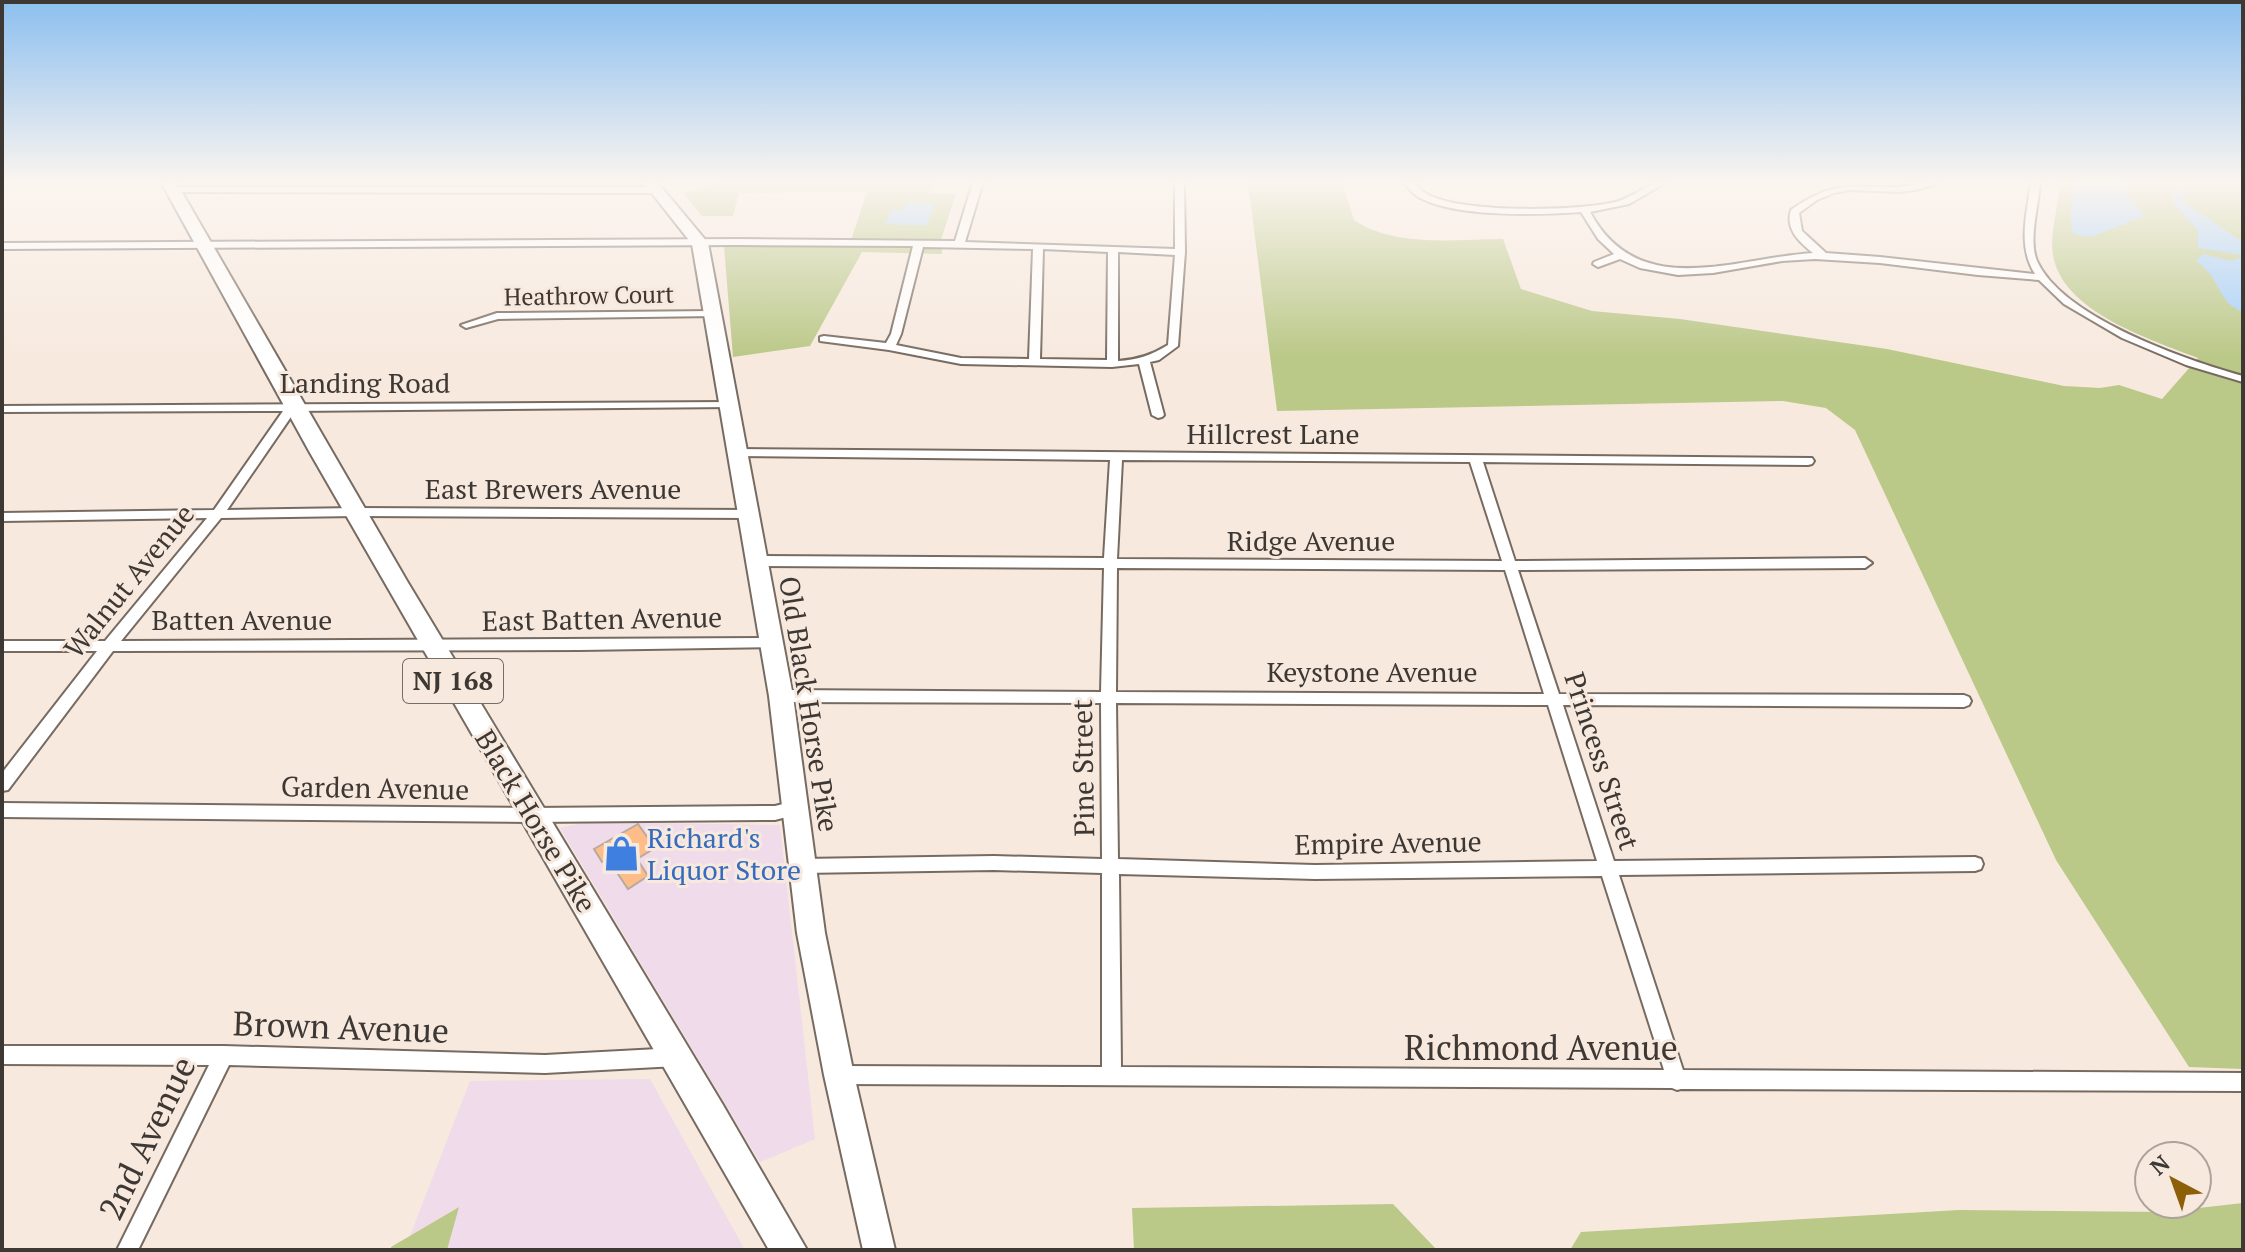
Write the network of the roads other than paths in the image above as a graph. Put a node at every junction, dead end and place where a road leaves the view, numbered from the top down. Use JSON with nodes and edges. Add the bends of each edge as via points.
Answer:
{"nodes":[{"id":1,"x":201,"y":240,"type":"edge"},
{"id":2,"x":698,"y":240,"type":"edge"},
{"id":3,"x":960,"y":240,"type":"edge"},
{"id":4,"x":1180,"y":240,"type":"edge"},
{"id":5,"x":1603,"y":240,"type":"edge"},
{"id":6,"x":1804,"y":240,"type":"edge"},
{"id":7,"x":2032,"y":240,"type":"edge"},
{"id":8,"x":700,"y":243,"type":"junction"},
{"id":9,"x":919,"y":244,"type":"junction"},
{"id":10,"x":959,"y":245,"type":"junction"},
{"id":11,"x":2,"y":246,"type":"edge"},
{"id":12,"x":205,"y":247,"type":"junction"},
{"id":13,"x":1038,"y":247,"type":"junction"},
{"id":14,"x":1113,"y":248,"type":"junction"},
{"id":15,"x":1180,"y":252,"type":"junction"},
{"id":16,"x":1621,"y":255,"type":"junction"},
{"id":17,"x":1823,"y":256,"type":"junction"},
{"id":18,"x":1598,"y":264,"type":"dead end"},
{"id":19,"x":2043,"y":277,"type":"junction"},
{"id":20,"x":714,"y":314,"type":"junction"},
{"id":21,"x":466,"y":325,"type":"dead end"},
{"id":22,"x":824,"y":339,"type":"dead end"},
{"id":23,"x":889,"y":347,"type":"junction"},
{"id":24,"x":1144,"y":362,"type":"junction"},
{"id":25,"x":1034,"y":363,"type":"junction"},
{"id":26,"x":1112,"y":364,"type":"junction"},
{"id":27,"x":2243,"y":379,"type":"edge"},
{"id":28,"x":729,"y":405,"type":"junction"},
{"id":29,"x":292,"y":407,"type":"junction"},
{"id":30,"x":2,"y":409,"type":"edge"},
{"id":31,"x":1158,"y":415,"type":"dead end"},
{"id":32,"x":737,"y":453,"type":"junction"},
{"id":33,"x":1116,"y":458,"type":"junction"},
{"id":34,"x":1475,"y":458,"type":"junction"},
{"id":35,"x":1808,"y":461,"type":"dead end"},
{"id":36,"x":357,"y":512,"type":"junction"},
{"id":37,"x":748,"y":514,"type":"junction"},
{"id":38,"x":217,"y":515,"type":"junction"},
{"id":39,"x":2,"y":517,"type":"edge"},
{"id":40,"x":757,"y":561,"type":"junction"},
{"id":41,"x":1865,"y":563,"type":"dead end"},
{"id":42,"x":1113,"y":564,"type":"junction"},
{"id":43,"x":1512,"y":565,"type":"junction"},
{"id":44,"x":771,"y":643,"type":"junction"},
{"id":45,"x":2,"y":646,"type":"edge"},
{"id":46,"x":109,"y":646,"type":"junction"},
{"id":47,"x":433,"y":647,"type":"junction"},
{"id":48,"x":781,"y":696,"type":"junction"},
{"id":49,"x":1108,"y":696,"type":"junction"},
{"id":50,"x":1553,"y":699,"type":"junction"},
{"id":51,"x":1964,"y":701,"type":"dead end"},
{"id":52,"x":2,"y":785,"type":"edge"},
{"id":53,"x":795,"y":808,"type":"junction"},
{"id":54,"x":2,"y":810,"type":"edge"},
{"id":55,"x":531,"y":815,"type":"junction"},
{"id":56,"x":1975,"y":864,"type":"dead end"},
{"id":57,"x":802,"y":866,"type":"junction"},
{"id":58,"x":1110,"y":866,"type":"junction"},
{"id":59,"x":1609,"y":866,"type":"junction"},
{"id":60,"x":2,"y":1055,"type":"edge"},
{"id":61,"x":224,"y":1055,"type":"junction"},
{"id":62,"x":677,"y":1057,"type":"junction"},
{"id":63,"x":839,"y":1075,"type":"junction"},
{"id":64,"x":1112,"y":1077,"type":"junction"},
{"id":65,"x":1677,"y":1081,"type":"junction"},
{"id":66,"x":2243,"y":1082,"type":"edge"},
{"id":67,"x":127,"y":1250,"type":"edge"},
{"id":68,"x":789,"y":1250,"type":"edge"},
{"id":69,"x":879,"y":1250,"type":"edge"}],
"edges":[{"from":1,"to":12,"type":"main road","name":"Black Horse Pike","number":"NJ 168"},
{"from":2,"to":8,"type":"street","name":"Old Black Horse Pike"},
{"from":3,"to":10,"type":"street"},
{"from":4,"to":15,"type":"street"},
{"from":5,"to":16,"type":"street"},
{"from":6,"to":17,"type":"street"},
{"from":7,"to":19,"type":"street","via":[[2031,260]]},
{"from":8,"to":9,"type":"street"},
{"from":8,"to":12,"type":"street"},
{"from":8,"to":20,"type":"street","name":"Old Black Horse Pike"},
{"from":9,"to":10,"type":"street"},
{"from":9,"to":23,"type":"street"},
{"from":10,"to":13,"type":"street"},
{"from":11,"to":12,"type":"street"},
{"from":12,"to":29,"type":"main road","name":"Black Horse Pike","number":"NJ 168"},
{"from":13,"to":14,"type":"street"},
{"from":13,"to":25,"type":"street"},
{"from":14,"to":15,"type":"street"},
{"from":14,"to":26,"type":"street"},
{"from":15,"to":24,"type":"street","via":[[1173,346]]},
{"from":16,"to":17,"type":"street","via":[[1643,266],[1682,271]]},
{"from":16,"to":18,"type":"street"},
{"from":17,"to":19,"type":"street"},
{"from":19,"to":27,"type":"street","via":[[2074,306],[2107,326]]},
{"from":20,"to":21,"type":"street","name":"Heathrow Court","via":[[497,316]]},
{"from":20,"to":28,"type":"street","name":"Old Black Horse Pike"},
{"from":22,"to":23,"type":"street"},
{"from":23,"to":25,"type":"street","via":[[961,361]]},
{"from":24,"to":26,"type":"street"},
{"from":24,"to":31,"type":"street"},
{"from":25,"to":26,"type":"street"},
{"from":28,"to":29,"type":"street","name":"Landing Road"},
{"from":28,"to":32,"type":"street","name":"Old Black Horse Pike"},
{"from":29,"to":30,"type":"street","name":"Landing Road"},
{"from":29,"to":36,"type":"main road","name":"Black Horse Pike","number":"NJ 168"},
{"from":29,"to":38,"type":"street","name":"Walnut Avenue"},
{"from":32,"to":33,"type":"street","name":"Hillcrest Lane"},
{"from":32,"to":37,"type":"street","name":"Old Black Horse Pike"},
{"from":33,"to":34,"type":"street","name":"Hillcrest Lane"},
{"from":33,"to":42,"type":"street","name":"Pine Street"},
{"from":34,"to":35,"type":"street","name":"Hillcrest Lane"},
{"from":34,"to":43,"type":"street","name":"Princess Street"},
{"from":36,"to":37,"type":"street","name":"East Brewers Avenue"},
{"from":36,"to":38,"type":"street","name":"East Brewers Avenue"},
{"from":36,"to":47,"type":"main road","name":"Black Horse Pike","number":"NJ 168"},
{"from":37,"to":40,"type":"street","name":"Old Black Horse Pike"},
{"from":38,"to":39,"type":"street","name":"East Brewers Avenue"},
{"from":38,"to":46,"type":"street","name":"Walnut Avenue"},
{"from":40,"to":42,"type":"street","name":"Ridge Avenue"},
{"from":40,"to":44,"type":"street","name":"Old Black Horse Pike"},
{"from":41,"to":43,"type":"street","name":"Ridge Avenue"},
{"from":42,"to":43,"type":"street","name":"Ridge Avenue"},
{"from":42,"to":49,"type":"street","name":"Pine Street"},
{"from":43,"to":50,"type":"street","name":"Princess Street"},
{"from":44,"to":47,"type":"street","name":"East Batten Avenue"},
{"from":44,"to":48,"type":"street","name":"Old Black Horse Pike"},
{"from":45,"to":46,"type":"street","name":"Batten Avenue"},
{"from":46,"to":47,"type":"street","name":"Batten Avenue"},
{"from":46,"to":52,"type":"street","name":"Walnut Avenue"},
{"from":47,"to":55,"type":"main road","name":"Black Horse Pike","number":"NJ 168"},
{"from":48,"to":49,"type":"street","name":"Keystone Avenue"},
{"from":48,"to":53,"type":"street","name":"Old Black Horse Pike"},
{"from":49,"to":50,"type":"street","name":"Keystone Avenue"},
{"from":49,"to":58,"type":"street","name":"Pine Street"},
{"from":50,"to":51,"type":"street","name":"Keystone Avenue"},
{"from":50,"to":59,"type":"street","name":"Princess Street"},
{"from":53,"to":55,"type":"street","name":"Garden Avenue","via":[[775,813]]},
{"from":53,"to":57,"type":"street","name":"Old Black Horse Pike"},
{"from":54,"to":55,"type":"street","name":"Garden Avenue"},
{"from":55,"to":62,"type":"main road","name":"Black Horse Pike","number":"NJ 168"},
{"from":56,"to":59,"type":"street","name":"Empire Avenue"},
{"from":57,"to":58,"type":"street","name":"Empire Avenue"},
{"from":57,"to":63,"type":"street","name":"Old Black Horse Pike"},
{"from":58,"to":59,"type":"street","name":"Empire Avenue","via":[[1315,872]]},
{"from":58,"to":64,"type":"street","name":"Pine Street"},
{"from":59,"to":65,"type":"street","name":"Princess Street"},
{"from":60,"to":61,"type":"street","name":"Brown Avenue"},
{"from":61,"to":62,"type":"street","name":"Brown Avenue","via":[[616,1064]]},
{"from":61,"to":67,"type":"street","name":"2nd Avenue"},
{"from":62,"to":68,"type":"main road","name":"Black Horse Pike","number":"NJ 168"},
{"from":63,"to":64,"type":"street","name":"Richmond Avenue"},
{"from":63,"to":69,"type":"street","name":"Old Black Horse Pike"},
{"from":64,"to":65,"type":"street","name":"Richmond Avenue"},
{"from":65,"to":66,"type":"street","name":"Richmond Avenue"}]}
